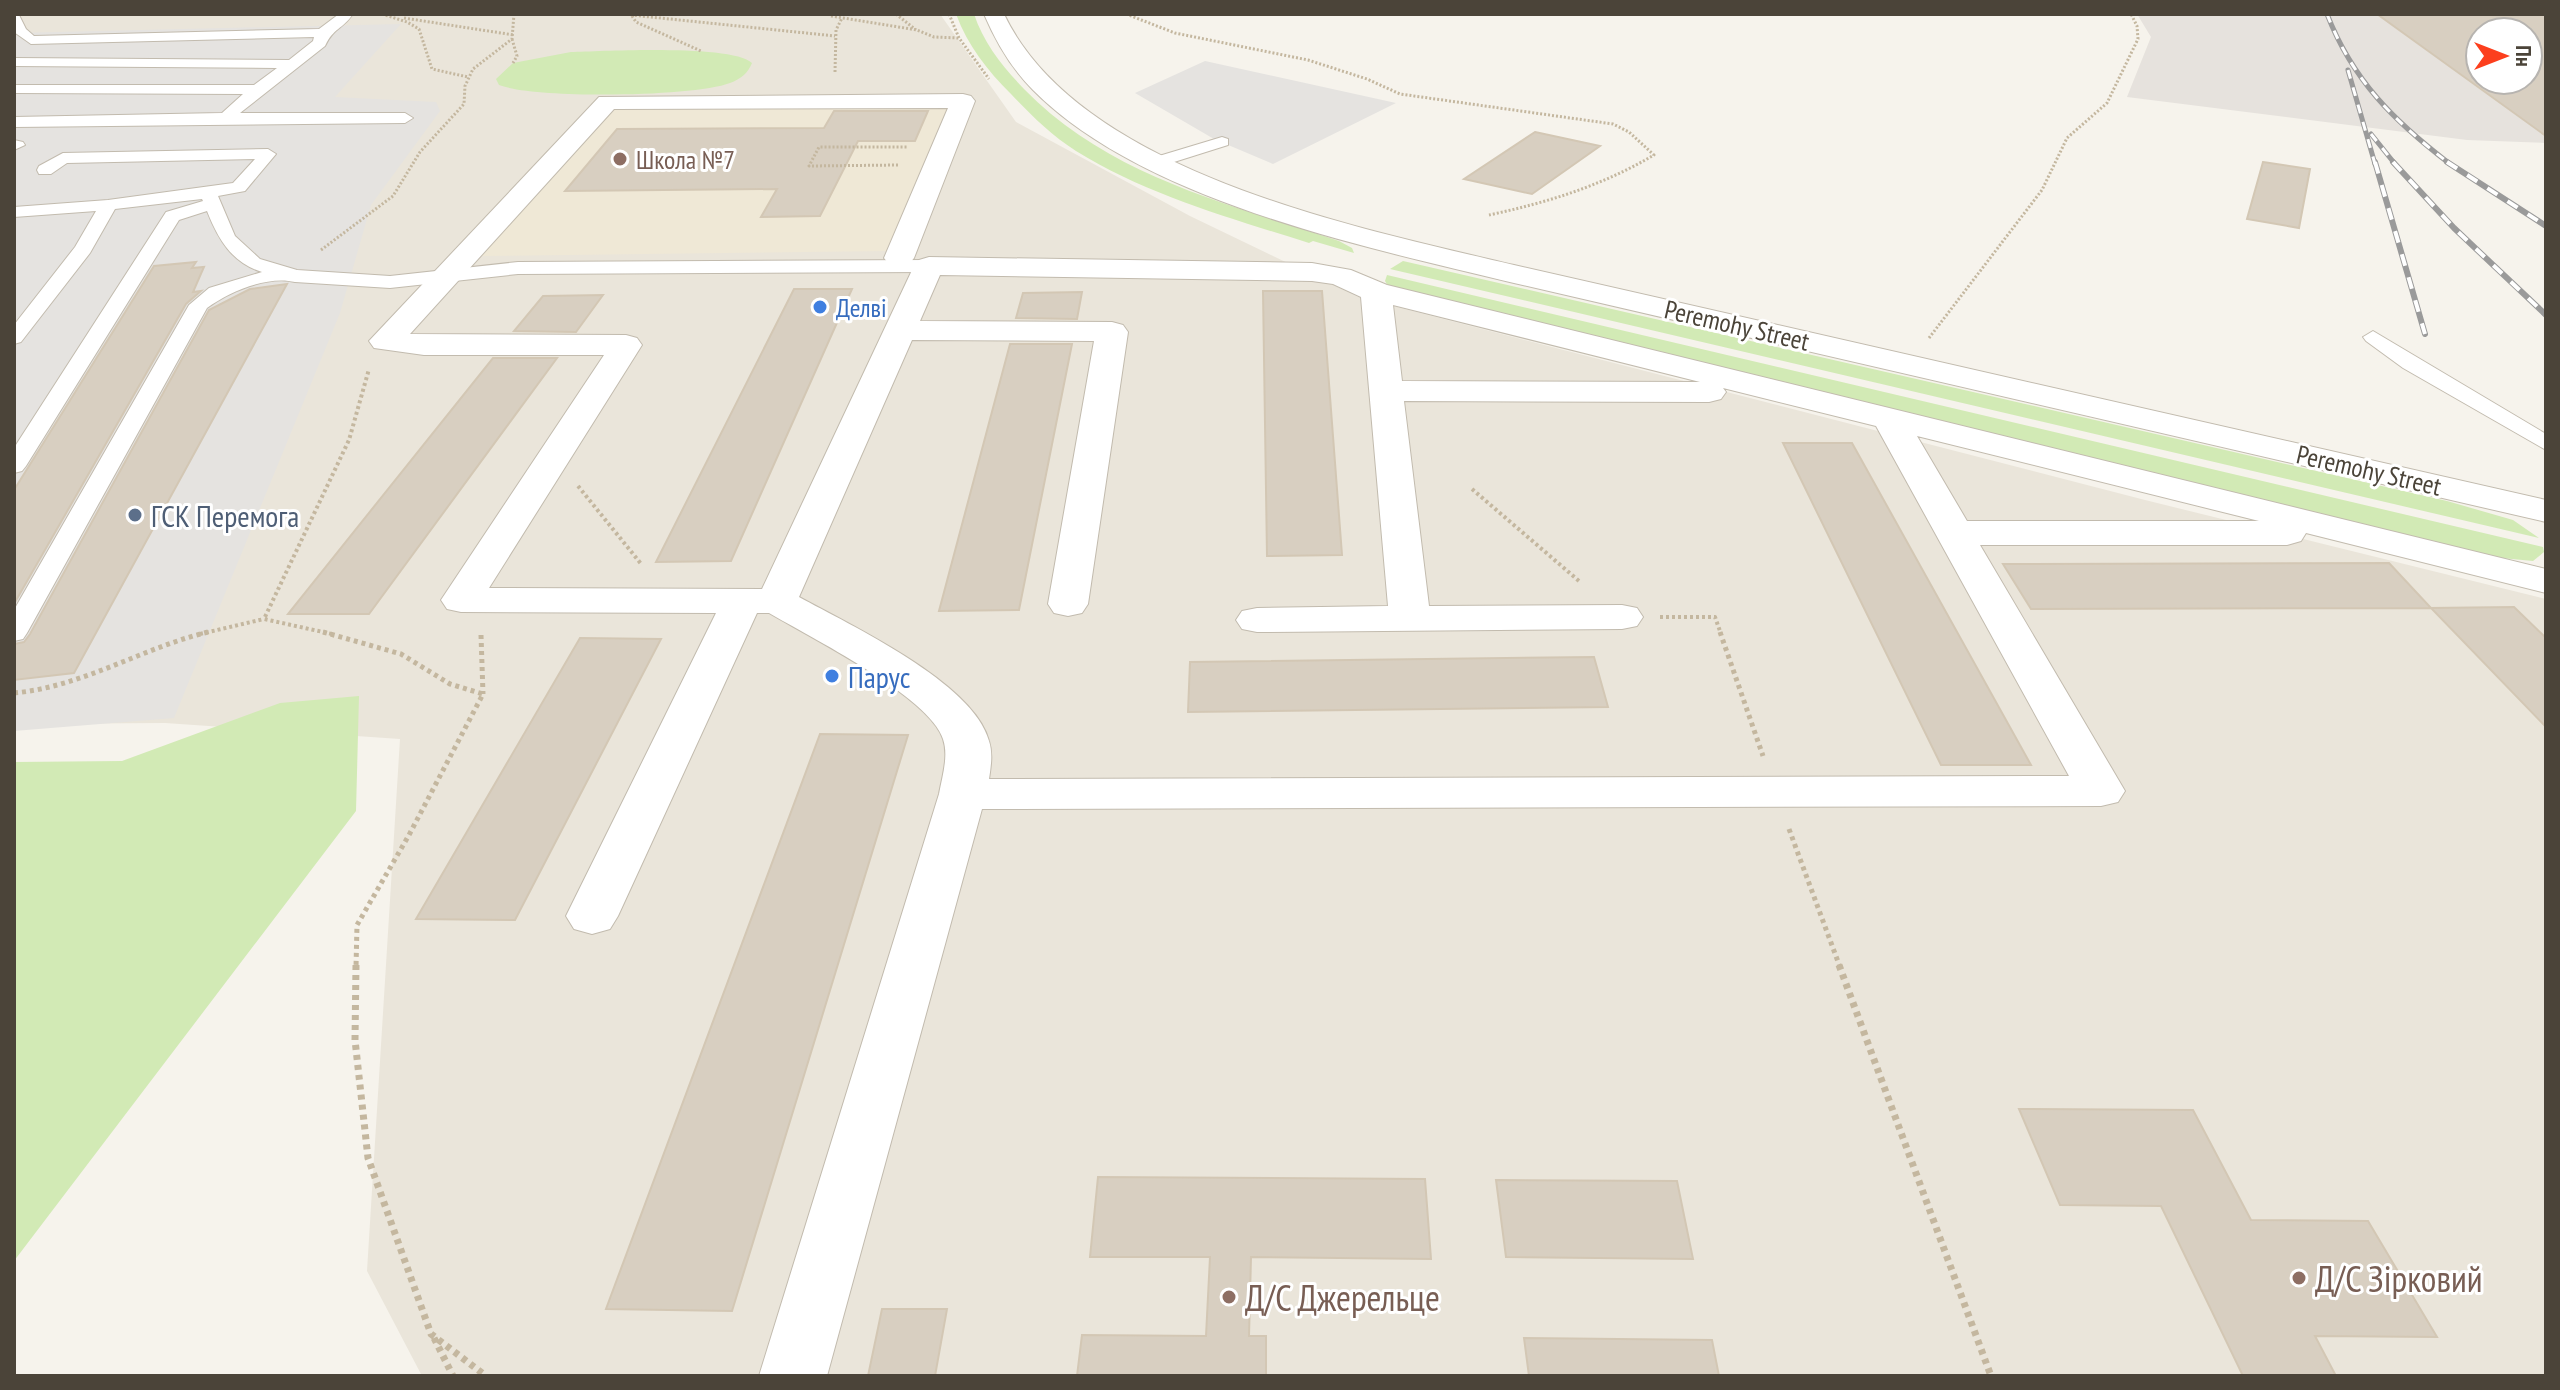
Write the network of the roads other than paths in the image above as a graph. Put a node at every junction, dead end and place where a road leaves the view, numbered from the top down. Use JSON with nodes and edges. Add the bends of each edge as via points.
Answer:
{"nodes":[{"id":1,"x":346,"y":14,"type":"edge"},
{"id":2,"x":994,"y":14,"type":"edge"},
{"id":3,"x":14,"y":18,"type":"edge"},
{"id":4,"x":322,"y":33,"type":"junction"},
{"id":5,"x":14,"y":62,"type":"edge"},
{"id":6,"x":295,"y":64,"type":"junction"},
{"id":7,"x":14,"y":89,"type":"edge"},
{"id":8,"x":257,"y":90,"type":"junction"},
{"id":9,"x":226,"y":118,"type":"junction"},
{"id":10,"x":405,"y":118,"type":"dead end"},
{"id":11,"x":14,"y":122,"type":"edge"},
{"id":12,"x":1222,"y":142,"type":"dead end"},
{"id":13,"x":1155,"y":163,"type":"junction"},
{"id":14,"x":45,"y":170,"type":"dead end"},
{"id":15,"x":211,"y":199,"type":"junction"},
{"id":16,"x":108,"y":205,"type":"junction"},
{"id":17,"x":14,"y":212,"type":"edge"},
{"id":18,"x":1392,"y":245,"type":"junction"},
{"id":19,"x":914,"y":262,"type":"junction"},
{"id":20,"x":287,"y":274,"type":"junction"},
{"id":21,"x":1340,"y":276,"type":"junction"},
{"id":22,"x":448,"y":277,"type":"junction"},
{"id":23,"x":1376,"y":292,"type":"junction"},
{"id":24,"x":900,"y":330,"type":"junction"},
{"id":25,"x":2373,"y":337,"type":"dead end"},
{"id":26,"x":14,"y":338,"type":"edge"},
{"id":27,"x":1388,"y":391,"type":"junction"},
{"id":28,"x":1780,"y":392,"type":"junction"},
{"id":29,"x":1889,"y":418,"type":"junction"},
{"id":30,"x":2546,"y":443,"type":"edge"},
{"id":31,"x":14,"y":466,"type":"edge"},
{"id":32,"x":2546,"y":511,"type":"edge"},
{"id":33,"x":1952,"y":533,"type":"junction"},
{"id":34,"x":2357,"y":534,"type":"junction"},
{"id":35,"x":2546,"y":581,"type":"edge"},
{"id":36,"x":760,"y":601,"type":"junction"},
{"id":37,"x":1068,"y":604,"type":"dead end"},
{"id":38,"x":1622,"y":617,"type":"road end"},
{"id":39,"x":1410,"y":619,"type":"junction"},
{"id":40,"x":1257,"y":620,"type":"dead end"},
{"id":41,"x":14,"y":633,"type":"edge"},
{"id":42,"x":963,"y":794,"type":"junction"},
{"id":43,"x":592,"y":916,"type":"dead end"},
{"id":44,"x":793,"y":1376,"type":"edge"}],
"edges":[{"from":1,"to":4,"type":"lane"},
{"from":2,"to":13,"type":"street","name":"Peremohy Street","via":[[1003,36],[1051,94],[1098,131]]},
{"from":3,"to":4,"type":"lane","via":[[31,40]]},
{"from":4,"to":6,"type":"lane","via":[[320,43]]},
{"from":5,"to":6,"type":"lane"},
{"from":6,"to":8,"type":"lane"},
{"from":7,"to":8,"type":"lane"},
{"from":8,"to":9,"type":"lane"},
{"from":9,"to":10,"type":"lane"},
{"from":9,"to":11,"type":"lane"},
{"from":12,"to":13,"type":"lane"},
{"from":13,"to":18,"type":"street","name":"Peremohy Street","via":[[1234,195]]},
{"from":14,"to":15,"type":"lane","via":[[63,158],[268,154],[239,187]]},
{"from":15,"to":16,"type":"lane","via":[[133,199]]},
{"from":15,"to":20,"type":"lane","via":[[227,238],[253,263]]},
{"from":15,"to":31,"type":"lane","via":[[172,216]]},
{"from":16,"to":17,"type":"lane"},
{"from":16,"to":26,"type":"lane","via":[[83,249]]},
{"from":18,"to":21,"type":"street"},
{"from":18,"to":32,"type":"street","name":"Peremohy Street"},
{"from":19,"to":21,"type":"street"},
{"from":19,"to":22,"type":"lane","via":[[518,268]]},
{"from":19,"to":22,"type":"street","via":[[963,101],[607,102]]},
{"from":19,"to":24,"type":"street"},
{"from":20,"to":22,"type":"lane","via":[[390,282]]},
{"from":20,"to":41,"type":"lane","via":[[236,284],[199,305]]},
{"from":21,"to":23,"type":"street"},
{"from":22,"to":36,"type":"street","via":[[385,341],[626,345],[461,600]]},
{"from":23,"to":27,"type":"street"},
{"from":23,"to":28,"type":"street"},
{"from":24,"to":36,"type":"street"},
{"from":24,"to":37,"type":"street","via":[[1112,332]]},
{"from":25,"to":30,"type":"lane"},
{"from":27,"to":28,"type":"street"},
{"from":27,"to":39,"type":"street"},
{"from":28,"to":29,"type":"street"},
{"from":29,"to":33,"type":"street"},
{"from":29,"to":34,"type":"street"},
{"from":33,"to":34,"type":"street"},
{"from":33,"to":42,"type":"street","via":[[2101,791]]},
{"from":34,"to":35,"type":"street"},
{"from":36,"to":42,"type":"street","via":[[926,691],[952,713],[966,736],[969,759]]},
{"from":36,"to":43,"type":"street"},
{"from":38,"to":39,"type":"street"},
{"from":39,"to":40,"type":"street"},
{"from":42,"to":44,"type":"street"}]}
